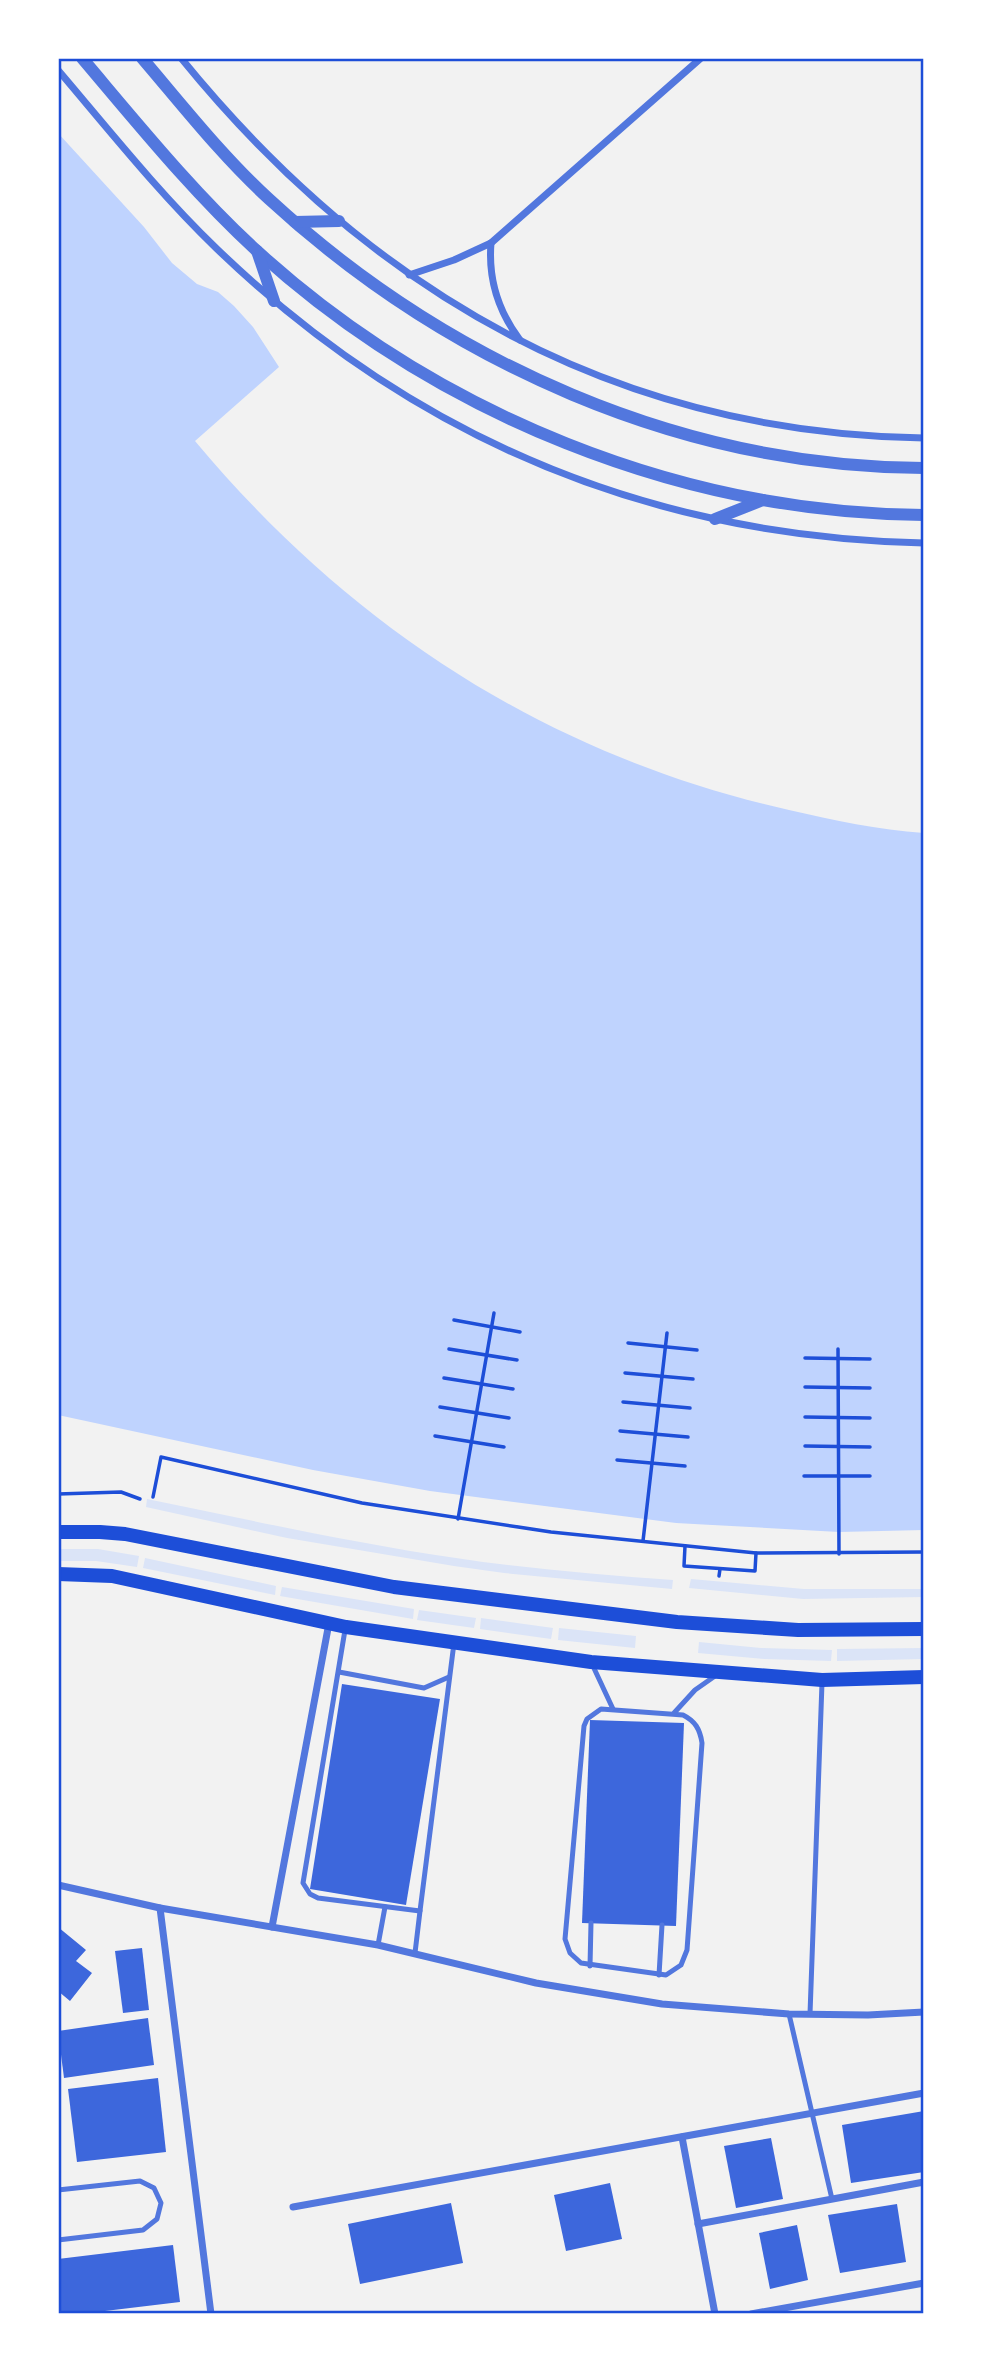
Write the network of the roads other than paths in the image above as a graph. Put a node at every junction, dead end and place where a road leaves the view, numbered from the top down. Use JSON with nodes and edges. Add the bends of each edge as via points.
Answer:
{"nodes":[{"id":1,"x":82,"y":58,"type":"edge"},
{"id":2,"x":142,"y":58,"type":"edge"},
{"id":3,"x":181,"y":58,"type":"edge"},
{"id":4,"x":701,"y":58,"type":"edge"},
{"id":5,"x":58,"y":70,"type":"edge"},
{"id":6,"x":340,"y":221,"type":"junction"},
{"id":7,"x":295,"y":222,"type":"junction"},
{"id":8,"x":491,"y":243,"type":"junction"},
{"id":9,"x":257,"y":251,"type":"junction"},
{"id":10,"x":409,"y":275,"type":"junction"},
{"id":11,"x":274,"y":301,"type":"junction"},
{"id":12,"x":522,"y":343,"type":"junction"},
{"id":13,"x":924,"y":438,"type":"edge"},
{"id":14,"x":924,"y":468,"type":"edge"},
{"id":15,"x":764,"y":500,"type":"junction"},
{"id":16,"x":924,"y":515,"type":"edge"},
{"id":17,"x":715,"y":519,"type":"junction"},
{"id":18,"x":924,"y":544,"type":"edge"},
{"id":19,"x":58,"y":1532,"type":"edge"},
{"id":20,"x":58,"y":1574,"type":"edge"},
{"id":21,"x":328,"y":1623,"type":"junction"},
{"id":22,"x":346,"y":1627,"type":"junction"},
{"id":23,"x":924,"y":1629,"type":"edge"},
{"id":24,"x":455,"y":1642,"type":"junction"},
{"id":25,"x":591,"y":1662,"type":"junction"},
{"id":26,"x":340,"y":1672,"type":"junction"},
{"id":27,"x":721,"y":1673,"type":"junction"},
{"id":28,"x":924,"y":1676,"type":"edge"},
{"id":29,"x":449,"y":1677,"type":"junction"},
{"id":30,"x":822,"y":1680,"type":"junction"},
{"id":31,"x":613,"y":1709,"type":"junction"},
{"id":32,"x":674,"y":1713,"type":"junction"},
{"id":33,"x":58,"y":1885,"type":"edge"},
{"id":34,"x":385,"y":1907,"type":"junction"},
{"id":35,"x":160,"y":1908,"type":"junction"},
{"id":36,"x":419,"y":1911,"type":"junction"},
{"id":37,"x":591,"y":1923,"type":"dead end"},
{"id":38,"x":662,"y":1925,"type":"dead end"},
{"id":39,"x":272,"y":1927,"type":"junction"},
{"id":40,"x":378,"y":1945,"type":"junction"},
{"id":41,"x":415,"y":1953,"type":"junction"},
{"id":42,"x":590,"y":1966,"type":"junction"},
{"id":43,"x":659,"y":1975,"type":"junction"},
{"id":44,"x":924,"y":2012,"type":"edge"},
{"id":45,"x":789,"y":2014,"type":"junction"},
{"id":46,"x":810,"y":2014,"type":"junction"},
{"id":47,"x":924,"y":2093,"type":"edge"},
{"id":48,"x":812,"y":2114,"type":"junction"},
{"id":49,"x":682,"y":2137,"type":"junction"},
{"id":50,"x":924,"y":2182,"type":"edge"},
{"id":51,"x":58,"y":2190,"type":"edge"},
{"id":52,"x":832,"y":2199,"type":"junction"},
{"id":53,"x":293,"y":2207,"type":"dead end"},
{"id":54,"x":698,"y":2224,"type":"junction"},
{"id":55,"x":58,"y":2240,"type":"edge"},
{"id":56,"x":924,"y":2283,"type":"edge"},
{"id":57,"x":211,"y":2314,"type":"edge"},
{"id":58,"x":715,"y":2314,"type":"edge"},
{"id":59,"x":751,"y":2314,"type":"edge"}],
"edges":[{"from":1,"to":9,"type":"street","via":[[187,181]]},
{"from":2,"to":7,"type":"street","via":[[236,166]]},
{"from":3,"to":6,"type":"street","via":[[256,143]]},
{"from":4,"to":8,"type":"street"},
{"from":5,"to":11,"type":"street","via":[[186,218]]},
{"from":6,"to":7,"type":"street"},
{"from":6,"to":10,"type":"street"},
{"from":7,"to":14,"type":"street","via":[[351,268],[440,328],[520,372],[604,408],[743,449],[844,464]]},
{"from":8,"to":10,"type":"street"},
{"from":8,"to":12,"type":"street","via":[[496,296]]},
{"from":9,"to":11,"type":"street"},
{"from":9,"to":15,"type":"street","via":[[368,338],[478,403],[614,461]]},
{"from":10,"to":12,"type":"street"},
{"from":11,"to":17,"type":"street","via":[[378,380],[471,433],[601,488]]},
{"from":12,"to":13,"type":"street","via":[[602,378],[727,416],[812,431]]},
{"from":15,"to":16,"type":"street"},
{"from":15,"to":17,"type":"street"},
{"from":17,"to":18,"type":"street","via":[[838,539]]},
{"from":19,"to":23,"type":"main road","via":[[125,1534],[405,1589],[677,1622],[823,1630]]},
{"from":20,"to":21,"type":"main road","via":[[140,1581]]},
{"from":21,"to":22,"type":"main road"},
{"from":21,"to":39,"type":"street"},
{"from":22,"to":24,"type":"main road"},
{"from":22,"to":26,"type":"lane"},
{"from":24,"to":25,"type":"main road"},
{"from":24,"to":29,"type":"lane"},
{"from":25,"to":27,"type":"main road"},
{"from":25,"to":31,"type":"lane"},
{"from":26,"to":29,"type":"lane","via":[[424,1688]]},
{"from":26,"to":34,"type":"lane","via":[[303,1883],[314,1896]]},
{"from":27,"to":30,"type":"main road"},
{"from":27,"to":32,"type":"lane","via":[[695,1690]]},
{"from":28,"to":30,"type":"main road"},
{"from":29,"to":36,"type":"lane"},
{"from":30,"to":46,"type":"lane"},
{"from":31,"to":32,"type":"lane"},
{"from":31,"to":42,"type":"lane","via":[[601,1709],[587,1718],[581,1748],[565,1939],[575,1959]]},
{"from":32,"to":43,"type":"lane","via":[[691,1719],[702,1743],[687,1950],[674,1971]]},
{"from":33,"to":35,"type":"street"},
{"from":34,"to":36,"type":"lane"},
{"from":34,"to":40,"type":"lane"},
{"from":35,"to":39,"type":"street"},
{"from":35,"to":57,"type":"street"},
{"from":36,"to":41,"type":"lane"},
{"from":37,"to":42,"type":"lane"},
{"from":38,"to":43,"type":"lane"},
{"from":39,"to":40,"type":"street"},
{"from":40,"to":41,"type":"street"},
{"from":41,"to":45,"type":"street","via":[[598,1995]]},
{"from":42,"to":43,"type":"lane"},
{"from":44,"to":46,"type":"street"},
{"from":45,"to":46,"type":"street"},
{"from":45,"to":48,"type":"lane"},
{"from":47,"to":48,"type":"street"},
{"from":48,"to":49,"type":"street"},
{"from":48,"to":52,"type":"lane"},
{"from":49,"to":53,"type":"street"},
{"from":49,"to":54,"type":"street"},
{"from":50,"to":52,"type":"street"},
{"from":51,"to":55,"type":"lane","via":[[140,2181],[154,2188],[161,2203],[157,2220],[144,2230]]},
{"from":52,"to":54,"type":"street"},
{"from":54,"to":58,"type":"street"},
{"from":56,"to":59,"type":"street"}]}
